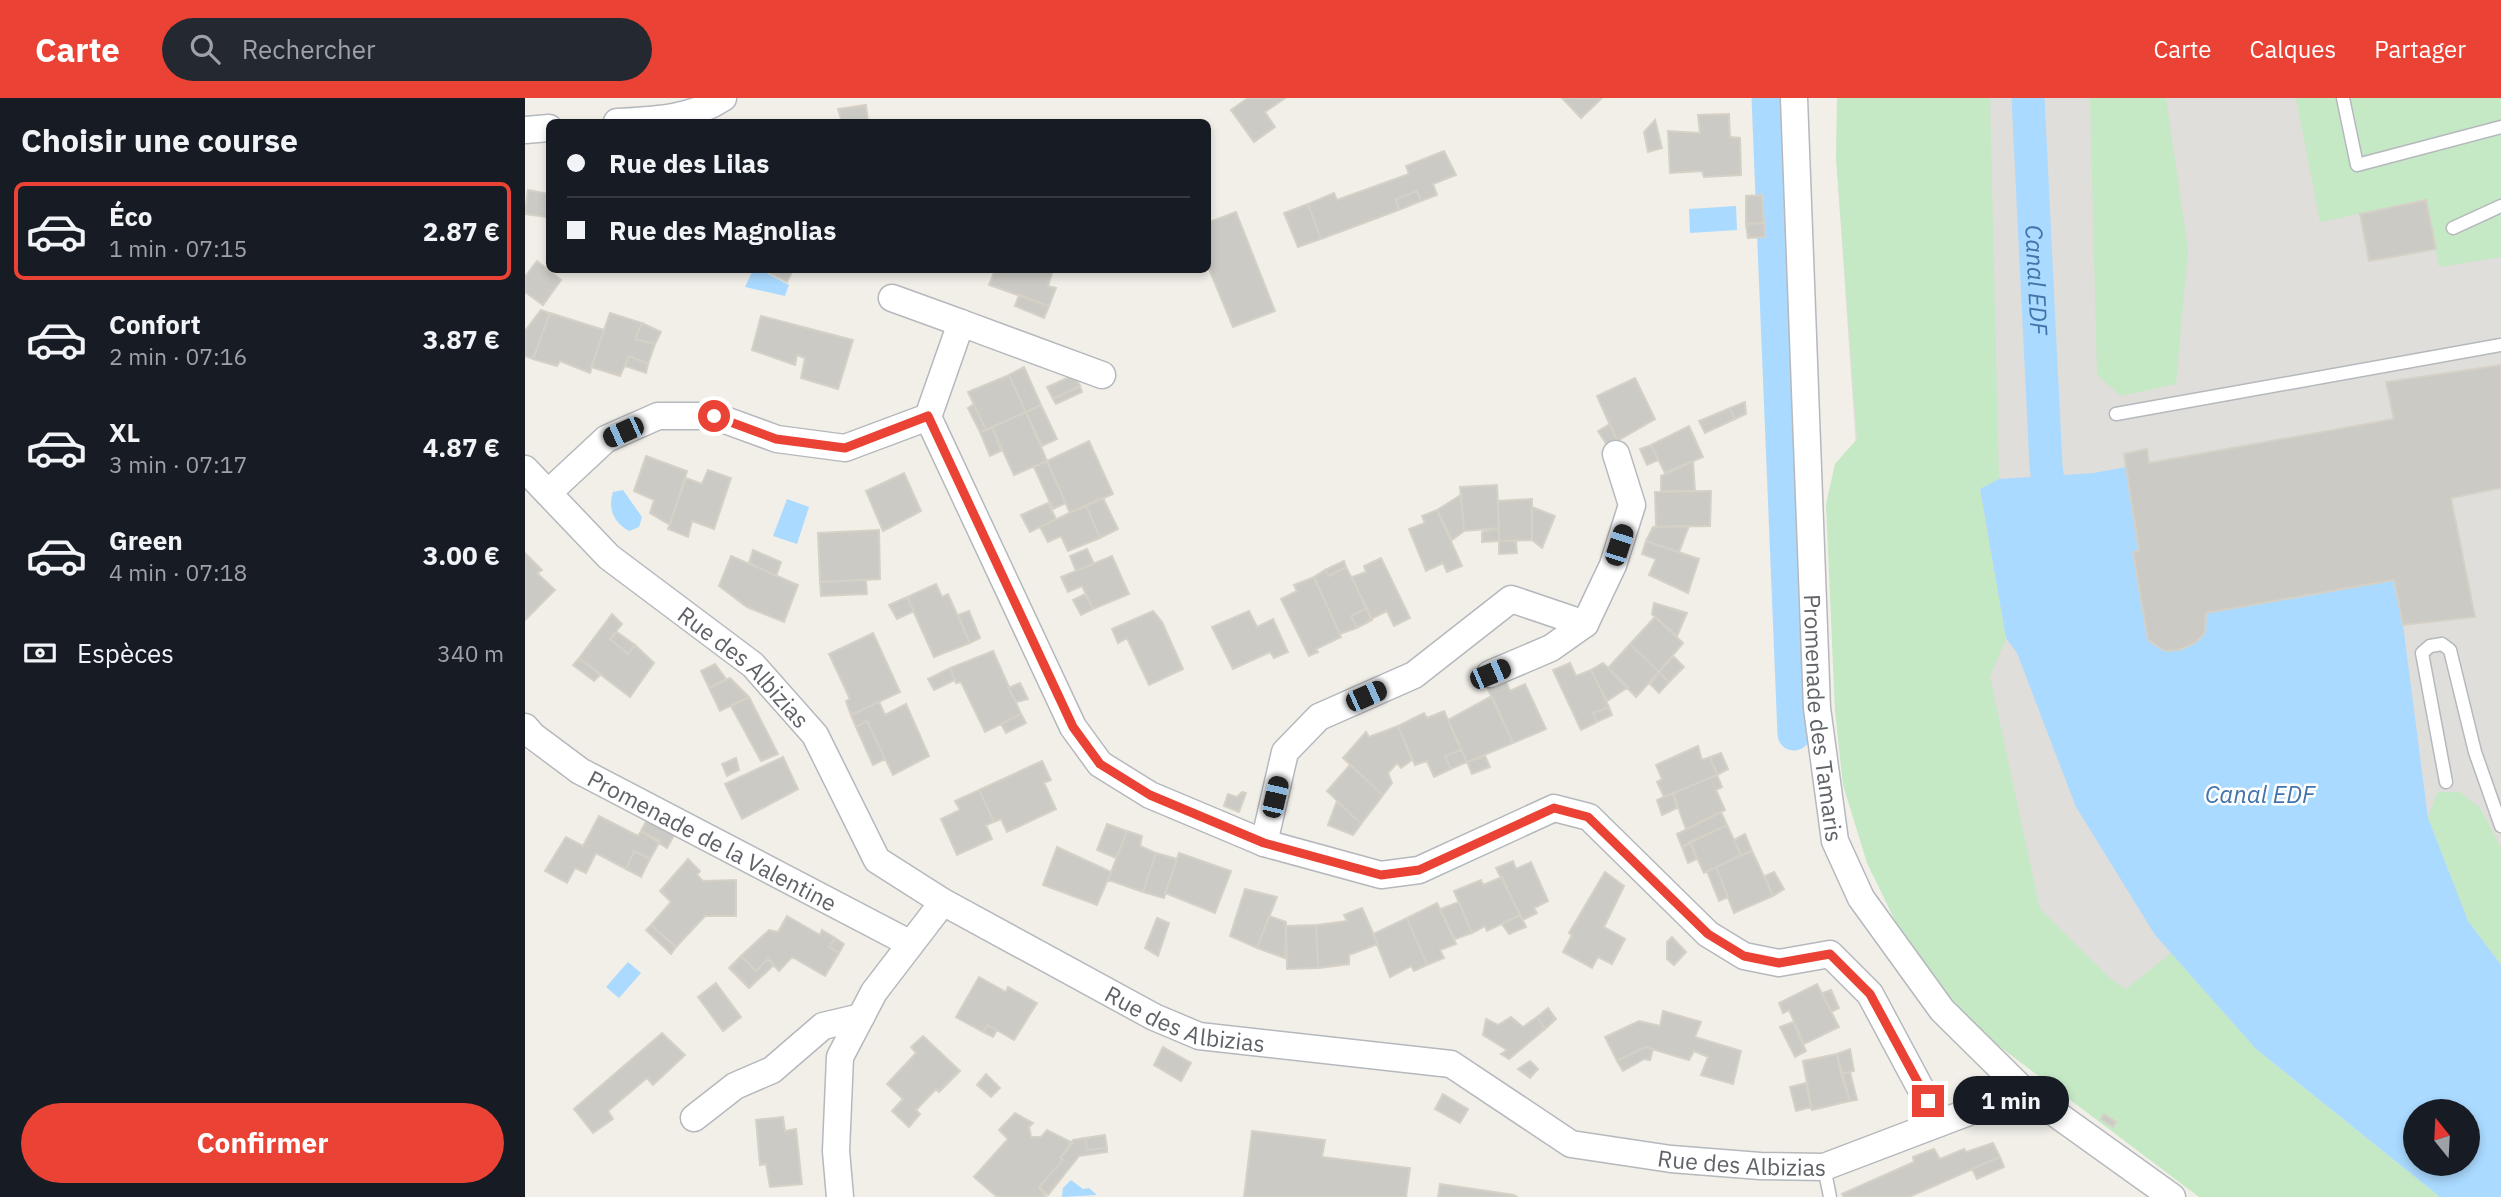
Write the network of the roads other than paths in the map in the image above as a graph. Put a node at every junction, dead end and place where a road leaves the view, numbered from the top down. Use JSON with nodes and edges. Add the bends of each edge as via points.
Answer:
{"nodes":[{"id":1,"x":723,"y":98,"type":"edge"},
{"id":2,"x":1794,"y":98,"type":"edge"},
{"id":3,"x":2343,"y":98,"type":"edge"},
{"id":4,"x":643,"y":119,"type":"edge"},
{"id":5,"x":2501,"y":127,"type":"edge"},
{"id":6,"x":546,"y":128,"type":"edge"},
{"id":7,"x":525,"y":130,"type":"edge"},
{"id":8,"x":2501,"y":206,"type":"edge"},
{"id":9,"x":2453,"y":228,"type":"dead end"},
{"id":10,"x":892,"y":298,"type":"dead end"},
{"id":11,"x":961,"y":323,"type":"junction"},
{"id":12,"x":2501,"y":345,"type":"edge"},
{"id":13,"x":1102,"y":374,"type":"dead end"},
{"id":14,"x":2116,"y":414,"type":"dead end"},
{"id":15,"x":928,"y":416,"type":"junction"},
{"id":16,"x":1616,"y":454,"type":"dead end"},
{"id":17,"x":525,"y":468,"type":"edge"},
{"id":18,"x":548,"y":493,"type":"junction"},
{"id":19,"x":1585,"y":624,"type":"junction"},
{"id":20,"x":1490,"y":674,"type":"dead end"},
{"id":21,"x":525,"y":727,"type":"edge"},
{"id":22,"x":2446,"y":782,"type":"dead end"},
{"id":23,"x":2501,"y":826,"type":"edge"},
{"id":24,"x":1264,"y":843,"type":"junction"},
{"id":25,"x":943,"y":902,"type":"junction"},
{"id":26,"x":909,"y":943,"type":"junction"},
{"id":27,"x":861,"y":1017,"type":"junction"},
{"id":28,"x":2024,"y":1091,"type":"junction"},
{"id":29,"x":694,"y":1118,"type":"dead end"},
{"id":30,"x":1939,"y":1123,"type":"junction"},
{"id":31,"x":1824,"y":1167,"type":"junction"},
{"id":32,"x":840,"y":1197,"type":"edge"},
{"id":33,"x":1830,"y":1197,"type":"edge"},
{"id":34,"x":2172,"y":1197,"type":"edge"}],
"edges":[{"from":1,"to":4,"type":"street","via":[[686,114]]},
{"from":2,"to":28,"type":"street","name":"Promenade des Tamaris","via":[[1817,708],[1835,841],[1861,898],[1899,955],[1942,1010]]},
{"from":3,"to":5,"type":"lane","via":[[2357,165]]},
{"from":6,"to":7,"type":"street"},
{"from":8,"to":9,"type":"lane"},
{"from":10,"to":11,"type":"street"},
{"from":11,"to":13,"type":"street"},
{"from":11,"to":15,"type":"street"},
{"from":12,"to":14,"type":"lane"},
{"from":15,"to":18,"type":"street","via":[[845,448],[776,439],[714,416],[658,416],[606,439]]},
{"from":15,"to":24,"type":"street","via":[[1073,727],[1100,764],[1150,795]]},
{"from":16,"to":19,"type":"street","via":[[1632,505]]},
{"from":17,"to":18,"type":"street","name":"Rue des Albizias"},
{"from":18,"to":25,"type":"street","name":"Rue des Albizias","via":[[608,558],[753,665],[815,735],[877,860]]},
{"from":19,"to":20,"type":"street","via":[[1551,648]]},
{"from":19,"to":24,"type":"street","via":[[1511,599],[1414,675],[1319,717],[1285,752]]},
{"from":21,"to":26,"type":"street","name":"Promenade de la Valentine","via":[[579,771]]},
{"from":22,"to":23,"type":"lane","via":[[2422,653],[2442,644],[2450,650],[2475,752]]},
{"from":24,"to":30,"type":"street","via":[[1381,875],[1419,870],[1554,808],[1588,817],[1708,934],[1744,956],[1779,963],[1830,954],[1870,994]]},
{"from":25,"to":26,"type":"street"},
{"from":25,"to":31,"type":"street","name":"Rue des Albizias","via":[[1154,1017],[1199,1036],[1451,1064],[1571,1144],[1684,1160]]},
{"from":26,"to":27,"type":"street"},
{"from":27,"to":29,"type":"street","via":[[823,1026],[772,1070],[735,1086]]},
{"from":27,"to":32,"type":"street","via":[[840,1057],[836,1151]]},
{"from":28,"to":30,"type":"street","name":"Rue des Albizias"},
{"from":28,"to":34,"type":"street","name":"Promenade des Tamaris"},
{"from":30,"to":31,"type":"street","name":"Rue des Albizias"},
{"from":31,"to":33,"type":"lane"}]}
